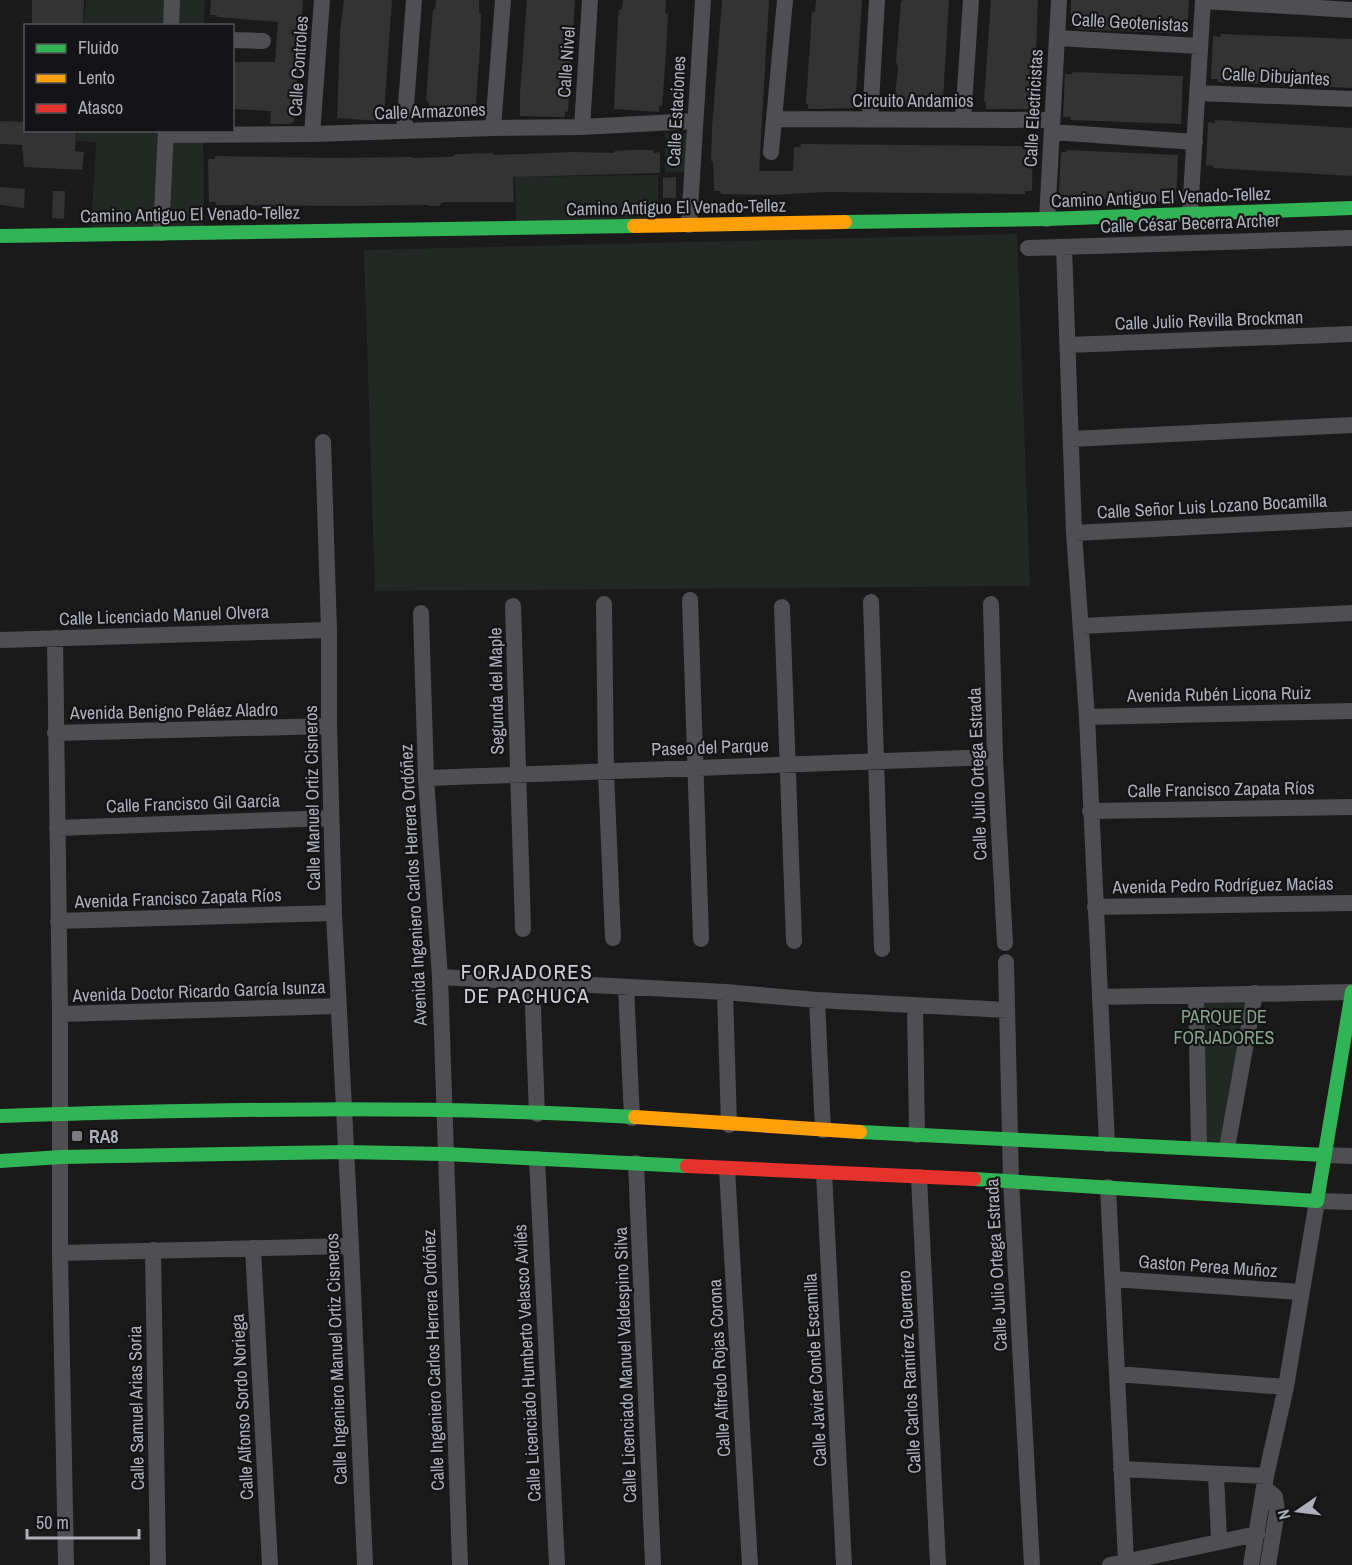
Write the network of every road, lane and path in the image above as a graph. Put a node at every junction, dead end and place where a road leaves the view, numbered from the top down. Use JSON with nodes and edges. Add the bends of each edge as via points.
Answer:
{"nodes":[{"id":1,"x":172,"y":0,"type":"edge"},
{"id":2,"x":322,"y":0,"type":"edge"},
{"id":3,"x":414,"y":0,"type":"edge"},
{"id":4,"x":503,"y":0,"type":"edge"},
{"id":5,"x":590,"y":0,"type":"edge"},
{"id":6,"x":703,"y":0,"type":"edge"},
{"id":7,"x":785,"y":0,"type":"edge"},
{"id":8,"x":877,"y":0,"type":"edge"},
{"id":9,"x":971,"y":0,"type":"edge"},
{"id":10,"x":1059,"y":0,"type":"edge"},
{"id":11,"x":1203,"y":0,"type":"edge"},
{"id":12,"x":1352,"y":10,"type":"edge"},
{"id":13,"x":171,"y":24,"type":"edge"},
{"id":14,"x":1057,"y":38,"type":"junction"},
{"id":15,"x":234,"y":39,"type":"edge"},
{"id":16,"x":263,"y":41,"type":"dead end"},
{"id":17,"x":1200,"y":46,"type":"junction"},
{"id":18,"x":1197,"y":93,"type":"junction"},
{"id":19,"x":1352,"y":99,"type":"edge"},
{"id":20,"x":774,"y":118,"type":"junction"},
{"id":21,"x":870,"y":119,"type":"junction"},
{"id":22,"x":963,"y":120,"type":"junction"},
{"id":23,"x":695,"y":121,"type":"junction"},
{"id":24,"x":1052,"y":126,"type":"junction"},
{"id":25,"x":582,"y":127,"type":"junction"},
{"id":26,"x":493,"y":128,"type":"junction"},
{"id":27,"x":404,"y":131,"type":"junction"},
{"id":28,"x":166,"y":133,"type":"edge"},
{"id":29,"x":312,"y":135,"type":"junction"},
{"id":30,"x":1195,"y":142,"type":"junction"},
{"id":31,"x":771,"y":152,"type":"dead end"},
{"id":32,"x":1352,"y":208,"type":"edge"},
{"id":33,"x":1190,"y":213,"type":"junction"},
{"id":34,"x":1047,"y":219,"type":"junction"},
{"id":35,"x":689,"y":225,"type":"junction"},
{"id":36,"x":161,"y":233,"type":"junction"},
{"id":37,"x":0,"y":236,"type":"edge"},
{"id":38,"x":1352,"y":238,"type":"edge"},
{"id":39,"x":1064,"y":247,"type":"junction"},
{"id":40,"x":1028,"y":248,"type":"dead end"},
{"id":41,"x":1352,"y":334,"type":"edge"},
{"id":42,"x":1068,"y":345,"type":"junction"},
{"id":43,"x":1352,"y":425,"type":"edge"},
{"id":44,"x":1071,"y":439,"type":"junction"},
{"id":45,"x":323,"y":442,"type":"dead end"},
{"id":46,"x":1352,"y":519,"type":"edge"},
{"id":47,"x":1074,"y":533,"type":"junction"},
{"id":48,"x":690,"y":600,"type":"dead end"},
{"id":49,"x":871,"y":602,"type":"dead end"},
{"id":50,"x":604,"y":604,"type":"dead end"},
{"id":51,"x":991,"y":604,"type":"dead end"},
{"id":52,"x":513,"y":606,"type":"dead end"},
{"id":53,"x":782,"y":607,"type":"dead end"},
{"id":54,"x":421,"y":613,"type":"dead end"},
{"id":55,"x":1352,"y":614,"type":"edge"},
{"id":56,"x":1081,"y":626,"type":"junction"},
{"id":57,"x":329,"y":630,"type":"junction"},
{"id":58,"x":55,"y":638,"type":"junction"},
{"id":59,"x":0,"y":640,"type":"edge"},
{"id":60,"x":1352,"y":711,"type":"edge"},
{"id":61,"x":1088,"y":717,"type":"junction"},
{"id":62,"x":329,"y":726,"type":"junction"},
{"id":63,"x":55,"y":733,"type":"junction"},
{"id":64,"x":995,"y":757,"type":"junction"},
{"id":65,"x":876,"y":762,"type":"junction"},
{"id":66,"x":786,"y":764,"type":"junction"},
{"id":67,"x":696,"y":767,"type":"junction"},
{"id":68,"x":606,"y":772,"type":"junction"},
{"id":69,"x":517,"y":775,"type":"junction"},
{"id":70,"x":426,"y":778,"type":"junction"},
{"id":71,"x":1352,"y":807,"type":"edge"},
{"id":72,"x":1090,"y":811,"type":"junction"},
{"id":73,"x":331,"y":818,"type":"junction"},
{"id":74,"x":57,"y":828,"type":"junction"},
{"id":75,"x":1352,"y":903,"type":"edge"},
{"id":76,"x":1095,"y":907,"type":"junction"},
{"id":77,"x":334,"y":913,"type":"junction"},
{"id":78,"x":58,"y":921,"type":"junction"},
{"id":79,"x":523,"y":929,"type":"dead end"},
{"id":80,"x":613,"y":938,"type":"dead end"},
{"id":81,"x":701,"y":939,"type":"dead end"},
{"id":82,"x":794,"y":941,"type":"dead end"},
{"id":83,"x":1005,"y":943,"type":"dead end"},
{"id":84,"x":882,"y":950,"type":"dead end"},
{"id":85,"x":1005,"y":962,"type":"dead end"},
{"id":86,"x":440,"y":977,"type":"junction"},
{"id":87,"x":532,"y":982,"type":"junction"},
{"id":88,"x":626,"y":987,"type":"junction"},
{"id":89,"x":725,"y":992,"type":"junction"},
{"id":90,"x":1352,"y":992,"type":"edge"},
{"id":91,"x":1255,"y":993,"type":"junction"},
{"id":92,"x":1196,"y":995,"type":"junction"},
{"id":93,"x":1100,"y":997,"type":"junction"},
{"id":94,"x":817,"y":1000,"type":"junction"},
{"id":95,"x":915,"y":1005,"type":"junction"},
{"id":96,"x":339,"y":1006,"type":"junction"},
{"id":97,"x":1007,"y":1010,"type":"junction"},
{"id":98,"x":60,"y":1014,"type":"junction"},
{"id":99,"x":345,"y":1108,"type":"junction"},
{"id":100,"x":443,"y":1109,"type":"junction"},
{"id":101,"x":60,"y":1114,"type":"junction"},
{"id":102,"x":537,"y":1114,"type":"junction"},
{"id":103,"x":0,"y":1116,"type":"edge"},
{"id":104,"x":632,"y":1118,"type":"junction"},
{"id":105,"x":729,"y":1125,"type":"junction"},
{"id":106,"x":823,"y":1130,"type":"junction"},
{"id":107,"x":917,"y":1135,"type":"junction"},
{"id":108,"x":1010,"y":1138,"type":"junction"},
{"id":109,"x":1107,"y":1144,"type":"junction"},
{"id":110,"x":1199,"y":1146,"type":"junction"},
{"id":111,"x":1227,"y":1148,"type":"junction"},
{"id":112,"x":346,"y":1152,"type":"junction"},
{"id":113,"x":445,"y":1154,"type":"junction"},
{"id":114,"x":1325,"y":1155,"type":"junction"},
{"id":115,"x":1352,"y":1156,"type":"edge"},
{"id":116,"x":61,"y":1157,"type":"junction"},
{"id":117,"x":537,"y":1160,"type":"junction"},
{"id":118,"x":0,"y":1161,"type":"edge"},
{"id":119,"x":636,"y":1163,"type":"junction"},
{"id":120,"x":728,"y":1169,"type":"junction"},
{"id":121,"x":824,"y":1173,"type":"junction"},
{"id":122,"x":919,"y":1177,"type":"junction"},
{"id":123,"x":1011,"y":1181,"type":"junction"},
{"id":124,"x":1108,"y":1187,"type":"junction"},
{"id":125,"x":1317,"y":1201,"type":"junction"},
{"id":126,"x":1352,"y":1202,"type":"edge"},
{"id":127,"x":351,"y":1246,"type":"junction"},
{"id":128,"x":253,"y":1248,"type":"junction"},
{"id":129,"x":153,"y":1250,"type":"junction"},
{"id":130,"x":60,"y":1253,"type":"junction"},
{"id":131,"x":1113,"y":1279,"type":"junction"},
{"id":132,"x":1301,"y":1292,"type":"junction"},
{"id":133,"x":1117,"y":1374,"type":"junction"},
{"id":134,"x":1286,"y":1388,"type":"junction"},
{"id":135,"x":1121,"y":1469,"type":"junction"},
{"id":136,"x":1216,"y":1474,"type":"junction"},
{"id":137,"x":1265,"y":1482,"type":"junction"},
{"id":138,"x":1257,"y":1534,"type":"junction"},
{"id":139,"x":1219,"y":1541,"type":"junction"},
{"id":140,"x":1118,"y":1563,"type":"edge"},
{"id":141,"x":66,"y":1565,"type":"edge"},
{"id":142,"x":158,"y":1565,"type":"edge"},
{"id":143,"x":270,"y":1565,"type":"edge"},
{"id":144,"x":365,"y":1565,"type":"edge"},
{"id":145,"x":460,"y":1565,"type":"edge"},
{"id":146,"x":557,"y":1565,"type":"edge"},
{"id":147,"x":653,"y":1565,"type":"edge"},
{"id":148,"x":750,"y":1565,"type":"edge"},
{"id":149,"x":844,"y":1565,"type":"edge"},
{"id":150,"x":938,"y":1565,"type":"edge"},
{"id":151,"x":1032,"y":1565,"type":"edge"},
{"id":152,"x":1251,"y":1565,"type":"edge"},
{"id":153,"x":1268,"y":1565,"type":"edge"}],
"edges":[{"from":1,"to":13,"type":"street"},
{"from":2,"to":29,"type":"street","name":"Calle Controles"},
{"from":3,"to":27,"type":"street"},
{"from":4,"to":26,"type":"street"},
{"from":5,"to":25,"type":"street","name":"Calle Nivel"},
{"from":6,"to":23,"type":"street","name":"Calle Estaciones"},
{"from":7,"to":20,"type":"street"},
{"from":8,"to":21,"type":"street"},
{"from":9,"to":22,"type":"street"},
{"from":10,"to":14,"type":"street","name":"Calle Electricistas"},
{"from":11,"to":12,"type":"street"},
{"from":11,"to":17,"type":"street"},
{"from":14,"to":17,"type":"street","name":"Calle Geotenistas"},
{"from":14,"to":24,"type":"street","name":"Calle Electricistas"},
{"from":15,"to":16,"type":"street"},
{"from":17,"to":18,"type":"street"},
{"from":18,"to":19,"type":"street","name":"Calle Dibujantes"},
{"from":18,"to":30,"type":"street"},
{"from":20,"to":21,"type":"street","name":"Circuito Andamios"},
{"from":20,"to":31,"type":"street"},
{"from":21,"to":22,"type":"street","name":"Circuito Andamios"},
{"from":22,"to":24,"type":"street","name":"Circuito Andamios"},
{"from":23,"to":25,"type":"street","name":"Calle Armazones"},
{"from":23,"to":35,"type":"street","name":"Calle Estaciones"},
{"from":24,"to":30,"type":"street","name":"Circuito Andamios"},
{"from":24,"to":34,"type":"street","name":"Calle Electricistas"},
{"from":25,"to":26,"type":"street","name":"Calle Armazones"},
{"from":26,"to":27,"type":"street","name":"Calle Armazones"},
{"from":27,"to":29,"type":"street","name":"Calle Armazones"},
{"from":28,"to":29,"type":"street","name":"Calle Armazones"},
{"from":28,"to":36,"type":"street"},
{"from":30,"to":33,"type":"street"},
{"from":32,"to":33,"type":"street","name":"Camino Antiguo El Venado-Tellez"},
{"from":33,"to":34,"type":"street","name":"Camino Antiguo El Venado-Tellez"},
{"from":34,"to":35,"type":"street","name":"Camino Antiguo El Venado-Tellez"},
{"from":35,"to":36,"type":"street","name":"Camino Antiguo El Venado-Tellez"},
{"from":36,"to":37,"type":"street","name":"Camino Antiguo El Venado-Tellez"},
{"from":38,"to":39,"type":"street","name":"Calle César Becerra Archer"},
{"from":39,"to":40,"type":"street","name":"Calle César Becerra Archer"},
{"from":39,"to":42,"type":"street"},
{"from":41,"to":42,"type":"street","name":"Calle Julio Revilla Brockman"},
{"from":42,"to":44,"type":"street"},
{"from":43,"to":44,"type":"street"},
{"from":44,"to":47,"type":"street"},
{"from":45,"to":57,"type":"street","name":"Calle Manuel Ortiz Cisneros"},
{"from":46,"to":47,"type":"street","name":"Calle Señor Luis Lozano Bocamilla"},
{"from":47,"to":56,"type":"street"},
{"from":48,"to":67,"type":"street"},
{"from":49,"to":65,"type":"street"},
{"from":50,"to":68,"type":"street"},
{"from":51,"to":64,"type":"street","name":"Calle Julio Ortega Estrada"},
{"from":52,"to":69,"type":"street","name":"Segunda del Maple"},
{"from":53,"to":66,"type":"street"},
{"from":54,"to":70,"type":"street","name":"Avenida Ingeniero Carlos Herrera Ordóñez"},
{"from":55,"to":56,"type":"street"},
{"from":56,"to":61,"type":"street"},
{"from":57,"to":58,"type":"street","name":"Calle Licenciado Manuel Olvera"},
{"from":57,"to":62,"type":"street","name":"Calle Manuel Ortiz Cisneros"},
{"from":58,"to":59,"type":"street","name":"Calle Licenciado Manuel Olvera"},
{"from":58,"to":63,"type":"street"},
{"from":60,"to":61,"type":"street","name":"Avenida Rubén Licona Ruiz"},
{"from":61,"to":72,"type":"street"},
{"from":62,"to":63,"type":"street","name":"Avenida Benigno Peláez Aladro"},
{"from":62,"to":73,"type":"street","name":"Calle Manuel Ortiz Cisneros"},
{"from":63,"to":74,"type":"street"},
{"from":64,"to":65,"type":"street","name":"Paseo del Parque"},
{"from":64,"to":83,"type":"street","name":"Calle Julio Ortega Estrada"},
{"from":65,"to":66,"type":"street","name":"Paseo del Parque"},
{"from":65,"to":84,"type":"street"},
{"from":66,"to":67,"type":"street","name":"Paseo del Parque"},
{"from":66,"to":82,"type":"street"},
{"from":67,"to":68,"type":"street","name":"Paseo del Parque"},
{"from":67,"to":81,"type":"street"},
{"from":68,"to":69,"type":"street","name":"Paseo del Parque"},
{"from":68,"to":80,"type":"street"},
{"from":69,"to":70,"type":"street","name":"Paseo del Parque"},
{"from":69,"to":79,"type":"street","name":"Segunda del Maple"},
{"from":70,"to":86,"type":"street","name":"Avenida Ingeniero Carlos Herrera Ordóñez"},
{"from":71,"to":72,"type":"street","name":"Calle Francisco Zapata Ríos"},
{"from":72,"to":76,"type":"street"},
{"from":73,"to":74,"type":"street","name":"Calle Francisco Gil García"},
{"from":73,"to":77,"type":"street","name":"Calle Manuel Ortiz Cisneros"},
{"from":74,"to":78,"type":"street"},
{"from":75,"to":76,"type":"street","name":"Avenida Pedro Rodríguez Macías"},
{"from":76,"to":93,"type":"street"},
{"from":77,"to":78,"type":"street","name":"Avenida Francisco Zapata Ríos"},
{"from":77,"to":96,"type":"street","name":"Calle Manuel Ortiz Cisneros"},
{"from":78,"to":98,"type":"street"},
{"from":85,"to":97,"type":"street","name":"Calle Julio Ortega Estrada"},
{"from":86,"to":87,"type":"street"},
{"from":86,"to":100,"type":"street","name":"Avenida Ingeniero Carlos Herrera Ordóñez"},
{"from":87,"to":88,"type":"street"},
{"from":87,"to":102,"type":"street"},
{"from":88,"to":89,"type":"street"},
{"from":88,"to":104,"type":"street"},
{"from":89,"to":94,"type":"street"},
{"from":89,"to":105,"type":"street"},
{"from":90,"to":91,"type":"street"},
{"from":90,"to":114,"type":"street"},
{"from":91,"to":92,"type":"street"},
{"from":91,"to":111,"type":"street"},
{"from":92,"to":93,"type":"street"},
{"from":92,"to":110,"type":"street"},
{"from":93,"to":109,"type":"street"},
{"from":94,"to":95,"type":"street"},
{"from":94,"to":106,"type":"street"},
{"from":95,"to":97,"type":"street"},
{"from":95,"to":107,"type":"street"},
{"from":96,"to":98,"type":"street","name":"Avenida Doctor Ricardo García Isunza"},
{"from":96,"to":99,"type":"street","name":"Calle Manuel Ortiz Cisneros"},
{"from":97,"to":108,"type":"street","name":"Calle Julio Ortega Estrada"},
{"from":98,"to":101,"type":"street"},
{"from":99,"to":100,"type":"street"},
{"from":99,"to":101,"type":"street"},
{"from":99,"to":112,"type":"street","name":"Calle Manuel Ortiz Cisneros"},
{"from":100,"to":102,"type":"street"},
{"from":100,"to":113,"type":"street","name":"Avenida Ingeniero Carlos Herrera Ordóñez"},
{"from":101,"to":103,"type":"street"},
{"from":101,"to":116,"type":"street"},
{"from":102,"to":104,"type":"street"},
{"from":104,"to":105,"type":"street"},
{"from":105,"to":106,"type":"street"},
{"from":106,"to":107,"type":"street"},
{"from":107,"to":108,"type":"street"},
{"from":108,"to":109,"type":"street"},
{"from":108,"to":123,"type":"street","name":"Calle Julio Ortega Estrada"},
{"from":109,"to":110,"type":"street"},
{"from":110,"to":111,"type":"street"},
{"from":111,"to":114,"type":"street"},
{"from":112,"to":113,"type":"street"},
{"from":112,"to":116,"type":"street"},
{"from":112,"to":127,"type":"street","name":"Calle Ingeniero Manuel Ortiz Cisneros"},
{"from":113,"to":117,"type":"street"},
{"from":113,"to":145,"type":"street","name":"Calle Ingeniero Carlos Herrera Ordóñez"},
{"from":114,"to":115,"type":"street"},
{"from":114,"to":125,"type":"street"},
{"from":116,"to":118,"type":"street"},
{"from":116,"to":130,"type":"street"},
{"from":117,"to":119,"type":"street"},
{"from":117,"to":146,"type":"street","name":"Calle Licenciado Humberto Velasco Avilés"},
{"from":119,"to":120,"type":"street"},
{"from":119,"to":147,"type":"street","name":"Calle Licenciado Manuel Valdespino Silva"},
{"from":120,"to":121,"type":"street"},
{"from":120,"to":148,"type":"street","name":"Calle Alfredo Rojas Corona"},
{"from":121,"to":122,"type":"street"},
{"from":121,"to":149,"type":"street","name":"Calle Javier Conde Escamilla"},
{"from":122,"to":123,"type":"street"},
{"from":122,"to":150,"type":"street","name":"Calle Carlos Ramírez Guerrero"},
{"from":123,"to":124,"type":"street"},
{"from":123,"to":151,"type":"street","name":"Calle Julio Ortega Estrada"},
{"from":124,"to":125,"type":"street"},
{"from":124,"to":131,"type":"street"},
{"from":125,"to":126,"type":"street"},
{"from":125,"to":132,"type":"street"},
{"from":127,"to":128,"type":"street"},
{"from":127,"to":144,"type":"street","name":"Calle Ingeniero Manuel Ortiz Cisneros"},
{"from":128,"to":129,"type":"street"},
{"from":128,"to":143,"type":"street","name":"Calle Alfonso Sordo Noriega"},
{"from":129,"to":130,"type":"street"},
{"from":129,"to":142,"type":"street","name":"Calle Samuel Arias Soria"},
{"from":130,"to":141,"type":"street"},
{"from":131,"to":132,"type":"street","name":"Gaston Perea Muñoz"},
{"from":131,"to":133,"type":"street"},
{"from":132,"to":134,"type":"street"},
{"from":133,"to":134,"type":"street"},
{"from":133,"to":135,"type":"street"},
{"from":134,"to":137,"type":"street"},
{"from":135,"to":136,"type":"street"},
{"from":135,"to":140,"type":"street"},
{"from":136,"to":137,"type":"street"},
{"from":136,"to":139,"type":"street"},
{"from":137,"to":138,"type":"street"},
{"from":137,"to":153,"type":"street","via":[[1275,1497],[1277,1511]]},
{"from":138,"to":139,"type":"street"},
{"from":138,"to":152,"type":"street"},
{"from":139,"to":140,"type":"street"}]}
